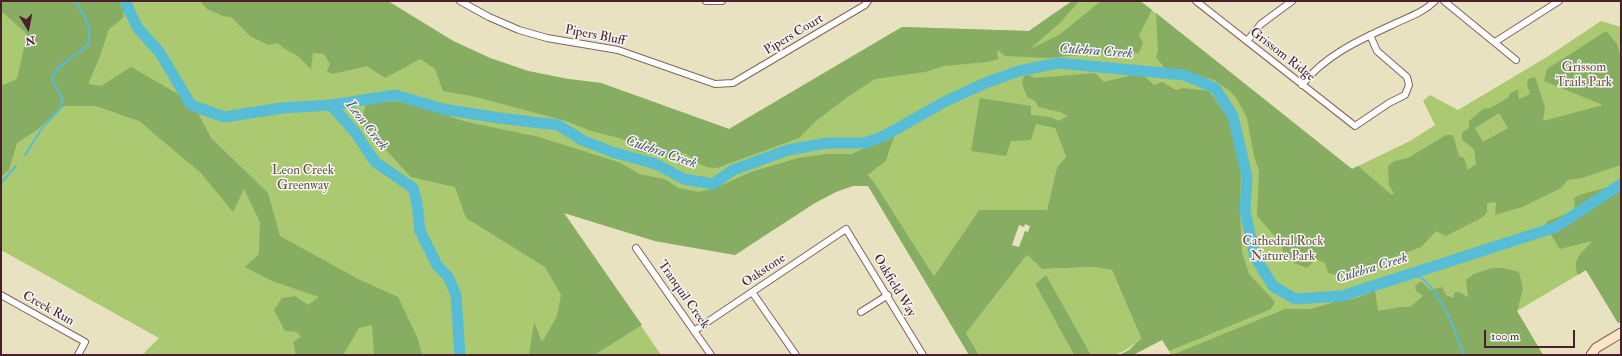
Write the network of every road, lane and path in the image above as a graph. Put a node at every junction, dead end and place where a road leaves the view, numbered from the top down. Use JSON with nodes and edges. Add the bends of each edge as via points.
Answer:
{"nodes":[{"id":1,"x":460,"y":1,"type":"edge"},
{"id":2,"x":706,"y":1,"type":"edge"},
{"id":3,"x":721,"y":1,"type":"edge"},
{"id":4,"x":868,"y":1,"type":"edge"},
{"id":5,"x":1196,"y":1,"type":"edge"},
{"id":6,"x":1292,"y":1,"type":"edge"},
{"id":7,"x":1435,"y":1,"type":"edge"},
{"id":8,"x":1444,"y":1,"type":"edge"},
{"id":9,"x":1558,"y":1,"type":"edge"},
{"id":10,"x":1370,"y":35,"type":"junction"},
{"id":11,"x":1247,"y":41,"type":"junction"},
{"id":12,"x":1495,"y":42,"type":"junction"},
{"id":13,"x":1516,"y":60,"type":"dead end"},
{"id":14,"x":728,"y":84,"type":"joint"},
{"id":15,"x":1302,"y":85,"type":"junction"},
{"id":16,"x":846,"y":229,"type":"joint"},
{"id":17,"x":636,"y":248,"type":"dead end"},
{"id":18,"x":752,"y":292,"type":"junction"},
{"id":19,"x":1,"y":295,"type":"edge"},
{"id":20,"x":888,"y":295,"type":"junction"},
{"id":21,"x":861,"y":312,"type":"dead end"},
{"id":22,"x":694,"y":331,"type":"junction"},
{"id":23,"x":1621,"y":333,"type":"edge"},
{"id":24,"x":78,"y":355,"type":"edge"},
{"id":25,"x":712,"y":355,"type":"edge"},
{"id":26,"x":796,"y":355,"type":"edge"},
{"id":27,"x":923,"y":355,"type":"edge"},
{"id":28,"x":1591,"y":355,"type":"edge"}],
"edges":[{"from":1,"to":14,"type":"street","name":"Pipers Bluff","via":[[519,30],[547,38],[618,50],[715,84]]},
{"from":2,"to":3,"type":"street"},
{"from":4,"to":14,"type":"street","name":"Pipers Court"},
{"from":5,"to":11,"type":"street","name":"Grissom Ridge"},
{"from":6,"to":11,"type":"street","via":[[1262,24]]},
{"from":7,"to":10,"type":"street","via":[[1421,12]]},
{"from":8,"to":12,"type":"street"},
{"from":9,"to":12,"type":"street"},
{"from":10,"to":15,"type":"street","via":[[1325,63]]},
{"from":10,"to":15,"type":"street","name":"Grissom Ridge","via":[[1377,51],[1407,77],[1409,85],[1406,95],[1355,126]]},
{"from":11,"to":15,"type":"street","name":"Grissom Ridge"},
{"from":12,"to":13,"type":"street"},
{"from":16,"to":18,"type":"street","name":"Oakstone"},
{"from":16,"to":20,"type":"street","name":"Oakfield Way"},
{"from":17,"to":22,"type":"street","name":"Tranquil Creek"},
{"from":18,"to":22,"type":"street","name":"Oakstone"},
{"from":18,"to":26,"type":"street"},
{"from":19,"to":24,"type":"street","name":"Creek Run","via":[[85,342]]},
{"from":20,"to":21,"type":"street"},
{"from":20,"to":27,"type":"street","name":"Oakfield Way"},
{"from":22,"to":25,"type":"street","name":"Tranquil Creek"},
{"from":23,"to":28,"type":"street","via":[[1596,348]]}]}
